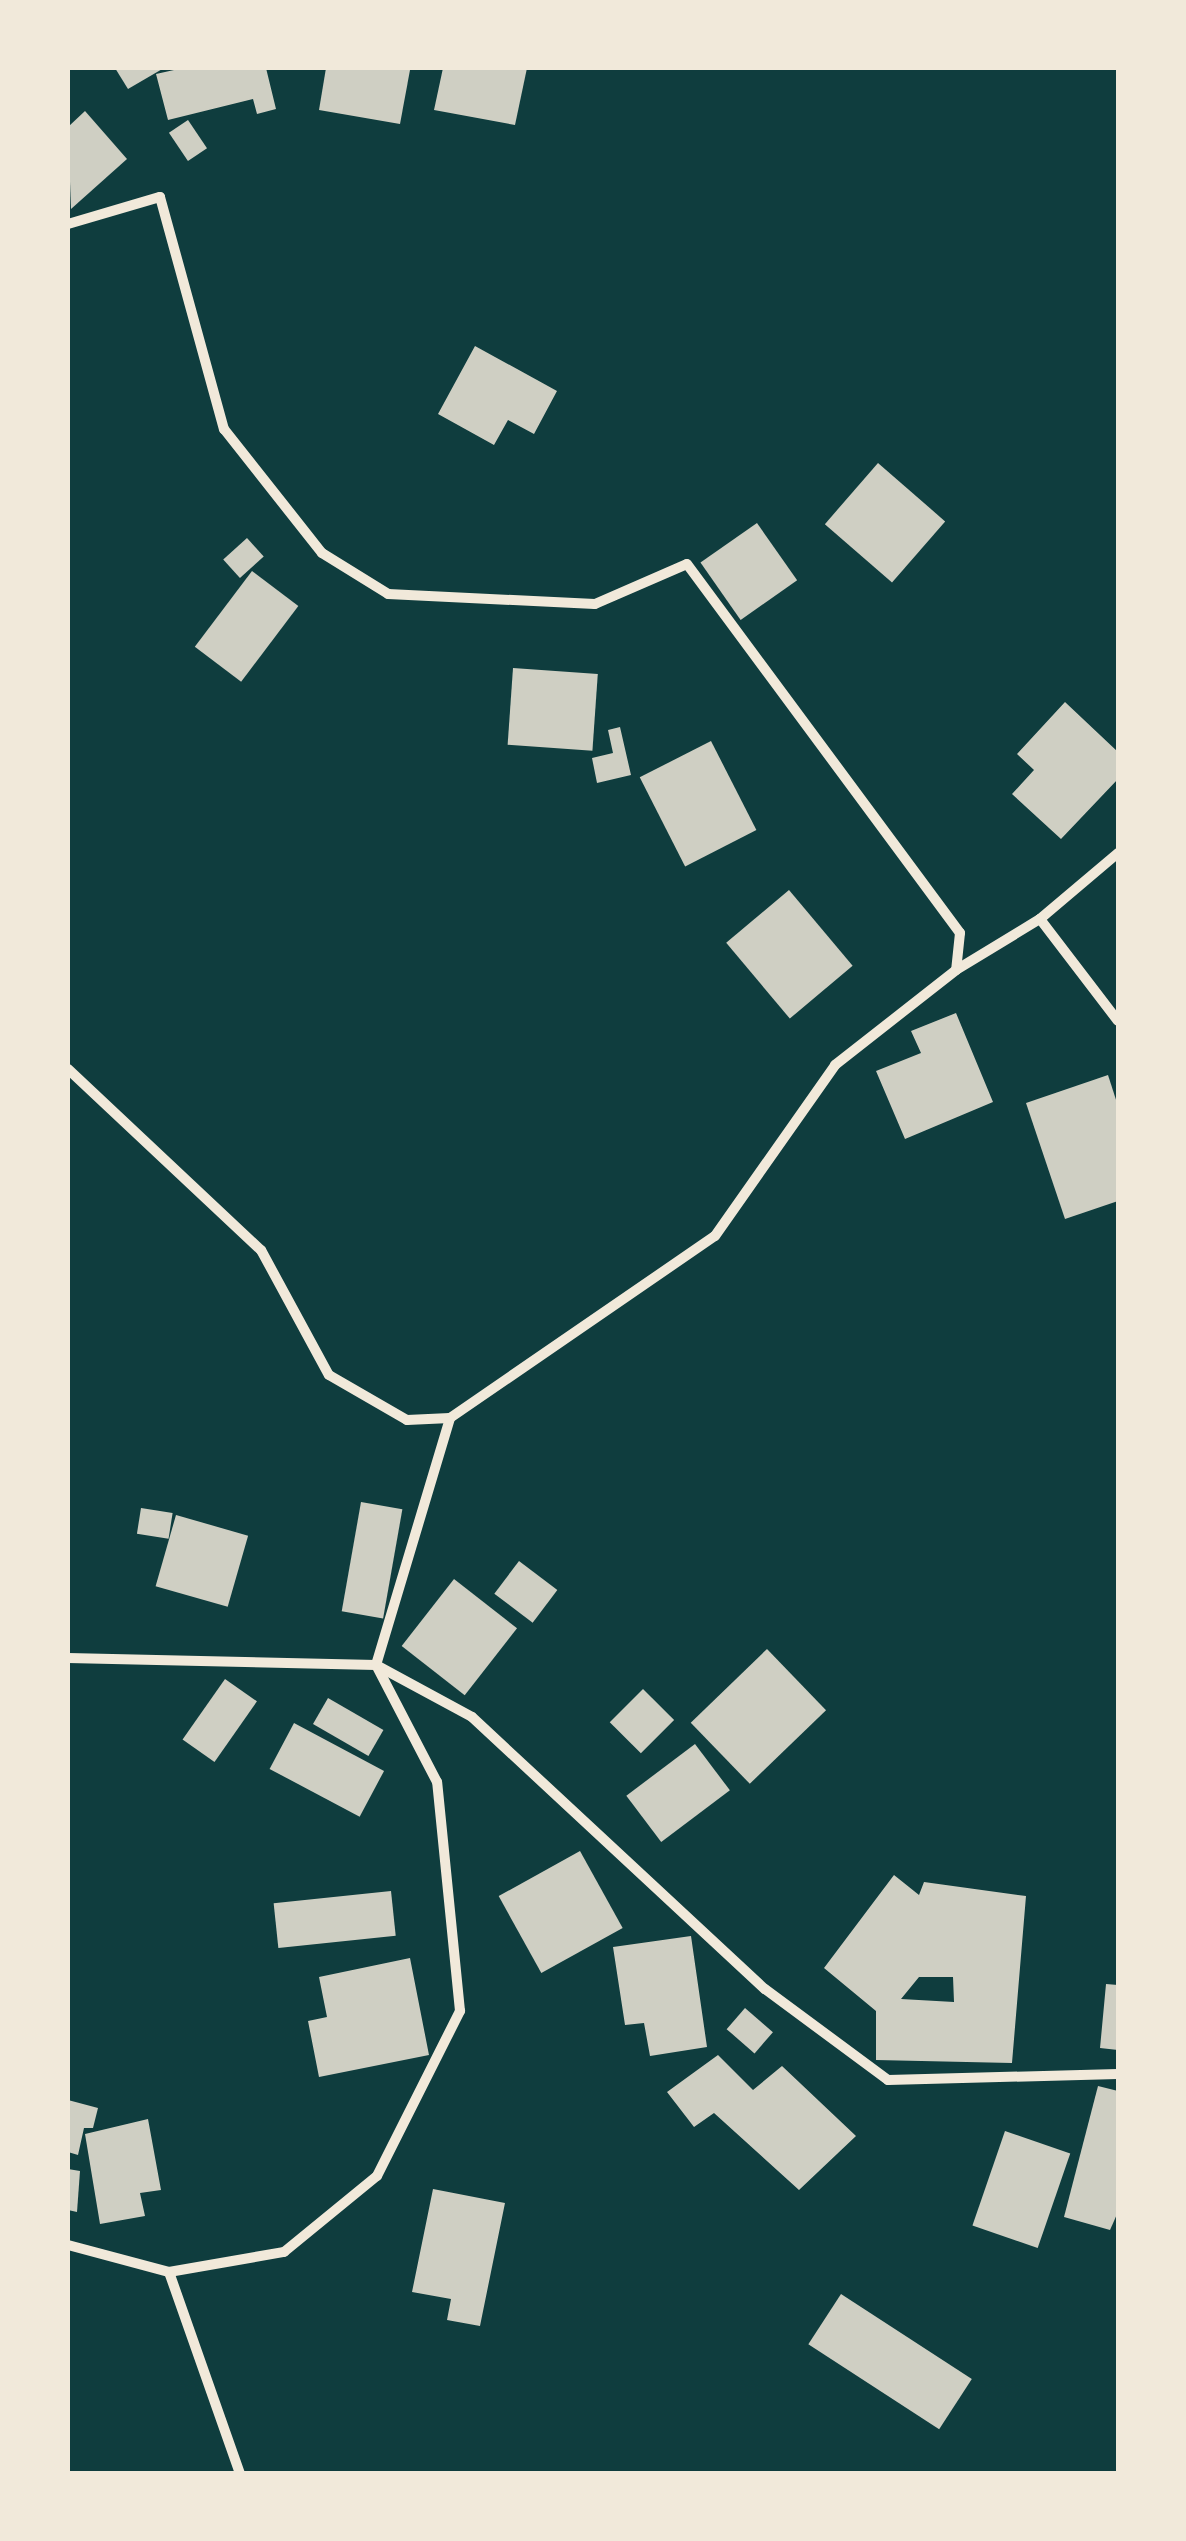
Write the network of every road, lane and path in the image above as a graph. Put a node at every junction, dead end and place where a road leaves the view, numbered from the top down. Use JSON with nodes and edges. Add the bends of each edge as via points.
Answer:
{"nodes":[{"id":1,"x":68,"y":224,"type":"edge"},
{"id":2,"x":1118,"y":854,"type":"edge"},
{"id":3,"x":1040,"y":919,"type":"junction"},
{"id":4,"x":956,"y":970,"type":"junction"},
{"id":5,"x":1118,"y":1021,"type":"edge"},
{"id":6,"x":68,"y":1069,"type":"edge"},
{"id":7,"x":450,"y":1418,"type":"junction"},
{"id":8,"x":68,"y":1658,"type":"edge"},
{"id":9,"x":376,"y":1665,"type":"junction"},
{"id":10,"x":1118,"y":2074,"type":"edge"},
{"id":11,"x":68,"y":2245,"type":"edge"},
{"id":12,"x":169,"y":2272,"type":"junction"},
{"id":13,"x":240,"y":2474,"type":"edge"}],
"edges":[{"from":1,"to":4,"type":"street","via":[[160,197],[224,429],[322,553],[388,594],[595,604],[687,564],[960,933]]},
{"from":2,"to":3,"type":"street"},
{"from":3,"to":4,"type":"street"},
{"from":3,"to":5,"type":"street"},
{"from":4,"to":7,"type":"street","via":[[836,1065],[715,1236]]},
{"from":6,"to":7,"type":"street","via":[[261,1250],[329,1375],[407,1420]]},
{"from":7,"to":9,"type":"street"},
{"from":8,"to":9,"type":"street"},
{"from":9,"to":10,"type":"street","via":[[472,1717],[764,1989],[888,2080]]},
{"from":9,"to":12,"type":"street","via":[[437,1782],[460,2011],[377,2176],[284,2252]]},
{"from":11,"to":12,"type":"street"},
{"from":12,"to":13,"type":"street"}]}
